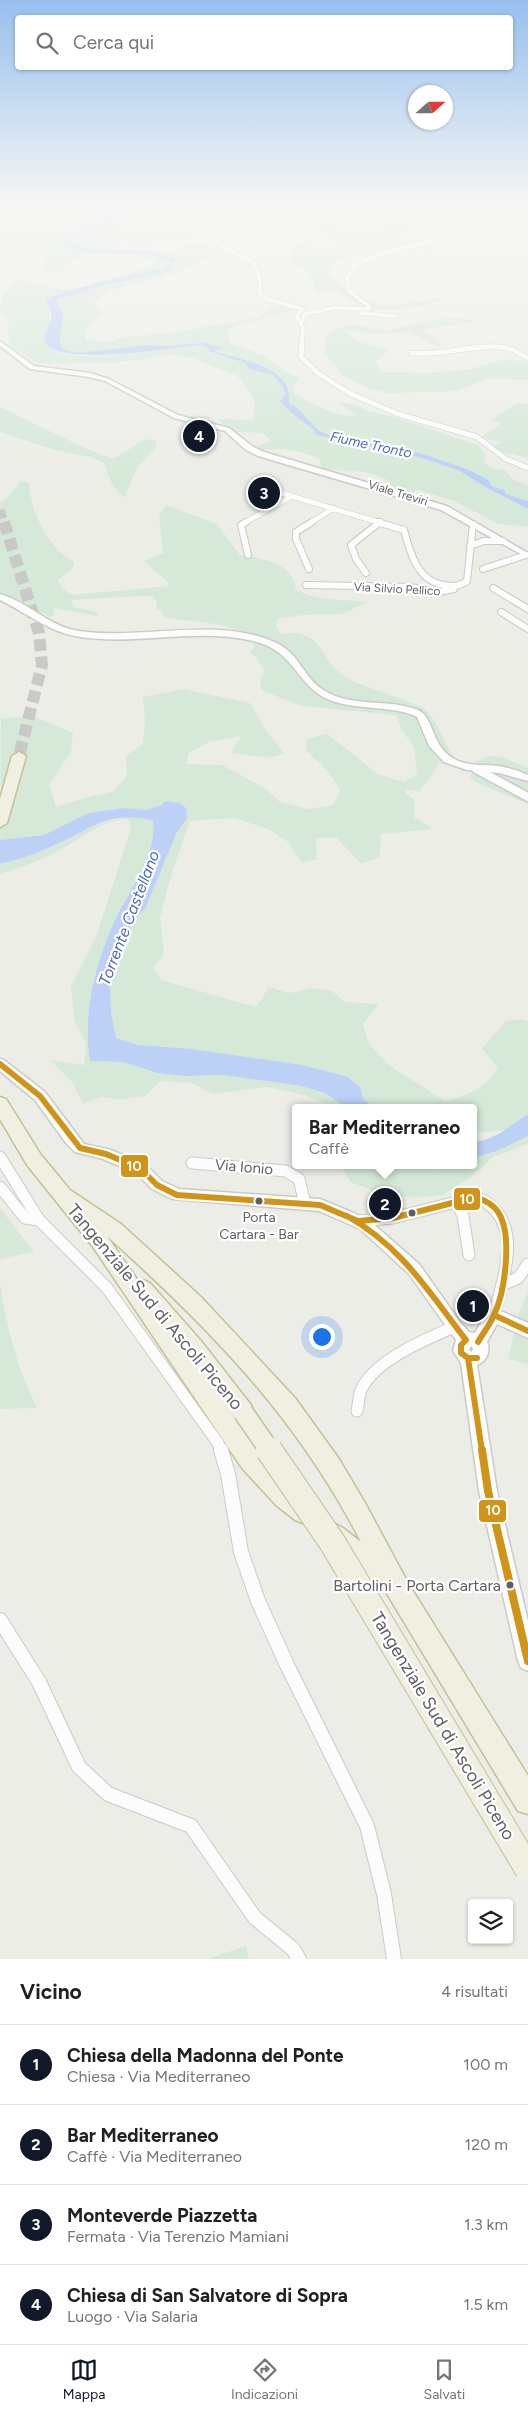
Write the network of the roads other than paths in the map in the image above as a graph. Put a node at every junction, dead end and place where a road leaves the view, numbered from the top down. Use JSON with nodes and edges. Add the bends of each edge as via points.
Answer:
{"nodes":[{"id":1,"x":261,"y":295,"type":"edge"},
{"id":2,"x":355,"y":295,"type":"edge"},
{"id":3,"x":323,"y":310,"type":"junction"},
{"id":4,"x":395,"y":316,"type":"dead end"},
{"id":5,"x":301,"y":324,"type":"junction"},
{"id":6,"x":0,"y":343,"type":"edge"},
{"id":7,"x":412,"y":353,"type":"dead end"},
{"id":8,"x":528,"y":358,"type":"edge"},
{"id":9,"x":517,"y":462,"type":"junction"},
{"id":10,"x":528,"y":464,"type":"edge"},
{"id":11,"x":528,"y":468,"type":"edge"},
{"id":12,"x":268,"y":488,"type":"dead end"},
{"id":13,"x":292,"y":496,"type":"junction"},
{"id":14,"x":334,"y":508,"type":"junction"},
{"id":15,"x":380,"y":522,"type":"junction"},
{"id":16,"x":474,"y":524,"type":"junction"},
{"id":17,"x":491,"y":534,"type":"junction"},
{"id":18,"x":472,"y":537,"type":"junction"},
{"id":19,"x":484,"y":541,"type":"junction"},
{"id":20,"x":502,"y":541,"type":"junction"},
{"id":21,"x":470,"y":546,"type":"junction"},
{"id":22,"x":248,"y":555,"type":"dead end"},
{"id":23,"x":527,"y":555,"type":"edge"},
{"id":24,"x":310,"y":569,"type":"dead end"},
{"id":25,"x":483,"y":569,"type":"dead end"},
{"id":26,"x":366,"y":573,"type":"dead end"},
{"id":27,"x":306,"y":585,"type":"dead end"},
{"id":28,"x":455,"y":586,"type":"junction"},
{"id":29,"x":493,"y":588,"type":"dead end"},
{"id":30,"x":0,"y":597,"type":"edge"},
{"id":31,"x":528,"y":609,"type":"edge"},
{"id":32,"x":501,"y":612,"type":"dead end"},
{"id":33,"x":528,"y":629,"type":"edge"},
{"id":34,"x":17,"y":763,"type":"tunnel mouth"},
{"id":35,"x":476,"y":768,"type":"junction"},
{"id":36,"x":528,"y":778,"type":"edge"},
{"id":37,"x":528,"y":798,"type":"edge"},
{"id":38,"x":0,"y":823,"type":"edge"},
{"id":39,"x":0,"y":1064,"type":"edge"},
{"id":40,"x":0,"y":1104,"type":"edge"},
{"id":41,"x":0,"y":1157,"type":"edge"},
{"id":42,"x":192,"y":1162,"type":"dead end"},
{"id":43,"x":0,"y":1187,"type":"edge"},
{"id":44,"x":60,"y":1193,"type":"junction"},
{"id":45,"x":458,"y":1202,"type":"junction"},
{"id":46,"x":305,"y":1204,"type":"junction"},
{"id":47,"x":39,"y":1220,"type":"junction"},
{"id":48,"x":358,"y":1221,"type":"junction"},
{"id":49,"x":97,"y":1237,"type":"junction"},
{"id":50,"x":469,"y":1255,"type":"dead end"},
{"id":51,"x":528,"y":1264,"type":"edge"},
{"id":52,"x":502,"y":1285,"type":"junction"},
{"id":53,"x":494,"y":1316,"type":"junction"},
{"id":54,"x":454,"y":1328,"type":"junction"},
{"id":55,"x":528,"y":1331,"type":"edge"},
{"id":56,"x":472,"y":1341,"type":"junction"},
{"id":57,"x":357,"y":1411,"type":"dead end"},
{"id":58,"x":284,"y":1497,"type":"joint"},
{"id":59,"x":399,"y":1592,"type":"junction"},
{"id":60,"x":0,"y":1620,"type":"edge"},
{"id":61,"x":528,"y":1661,"type":"edge"},
{"id":62,"x":528,"y":1801,"type":"edge"},
{"id":63,"x":528,"y":1869,"type":"edge"},
{"id":64,"x":299,"y":1959,"type":"edge"},
{"id":65,"x":394,"y":1959,"type":"edge"}],
"edges":[{"from":1,"to":5,"type":"street","via":[[302,309],[297,317]]},
{"from":2,"to":3,"type":"street","via":[[369,309]]},
{"from":3,"to":4,"type":"street"},
{"from":3,"to":5,"type":"street","via":[[305,314]]},
{"from":5,"to":9,"type":"street","via":[[301,357],[319,374],[376,406],[477,437],[500,455]]},
{"from":6,"to":16,"type":"street","name":"Viale Treviri","via":[[32,368],[107,380],[176,417],[227,429],[258,453],[426,502]]},
{"from":7,"to":8,"type":"street","via":[[434,356],[507,348]]},
{"from":9,"to":10,"type":"street"},
{"from":9,"to":11,"type":"street"},
{"from":12,"to":13,"type":"street"},
{"from":13,"to":14,"type":"street"},
{"from":13,"to":22,"type":"street","via":[[242,525]]},
{"from":14,"to":15,"type":"street"},
{"from":14,"to":24,"type":"street","via":[[296,532]]},
{"from":15,"to":26,"type":"street","via":[[352,545],[356,559]]},
{"from":15,"to":28,"type":"street","via":[[404,530],[414,560],[428,581]]},
{"from":16,"to":17,"type":"street","name":"Viale Treviri"},
{"from":16,"to":18,"type":"street"},
{"from":17,"to":18,"type":"street"},
{"from":17,"to":19,"type":"street"},
{"from":17,"to":20,"type":"street","name":"Viale Treviri"},
{"from":18,"to":21,"type":"street"},
{"from":19,"to":20,"type":"street"},
{"from":19,"to":21,"type":"street"},
{"from":20,"to":23,"type":"street","name":"Viale Treviri"},
{"from":21,"to":28,"type":"street","via":[[467,581]]},
{"from":23,"to":25,"type":"street"},
{"from":27,"to":28,"type":"street","name":"Via Silvio Pellico","via":[[412,587],[438,592],[453,590]]},
{"from":29,"to":31,"type":"street"},
{"from":30,"to":35,"type":"street","via":[[60,629],[77,633],[131,636],[177,633],[254,638],[276,646],[290,656],[306,679],[325,695],[368,706],[416,711],[422,716],[426,732],[442,757],[452,764]]},
{"from":32,"to":33,"type":"street"},
{"from":34,"to":38,"type":"highway"},
{"from":35,"to":36,"type":"street","via":[[505,770]]},
{"from":35,"to":37,"type":"street"},
{"from":39,"to":46,"type":"street","via":[[40,1096],[80,1148],[106,1154],[141,1169],[157,1185],[177,1196]]},
{"from":40,"to":44,"type":"highway","name":"Tangenziale Sud di Ascoli Piceno","via":[[34,1160]]},
{"from":41,"to":47,"type":"street"},
{"from":42,"to":46,"type":"street","name":"Via Ionio","via":[[286,1171],[299,1179]]},
{"from":43,"to":47,"type":"street","via":[[25,1218]]},
{"from":44,"to":49,"type":"highway","name":"Tangenziale Sud di Ascoli Piceno"},
{"from":44,"to":59,"type":"highway","via":[[114,1230],[194,1303],[251,1363],[331,1466]]},
{"from":45,"to":48,"type":"street","via":[[393,1218]]},
{"from":45,"to":50,"type":"street"},
{"from":45,"to":52,"type":"street","via":[[476,1197],[500,1213],[508,1258]]},
{"from":46,"to":48,"type":"street","via":[[320,1205]]},
{"from":47,"to":65,"type":"street","via":[[107,1288],[218,1443],[227,1464],[246,1568],[301,1696],[367,1824],[387,1898]]},
{"from":48,"to":54,"type":"street","via":[[414,1269]]},
{"from":49,"to":58,"type":"highway","via":[[220,1420]]},
{"from":49,"to":63,"type":"highway","name":"Tangenziale Sud di Ascoli Piceno","bridge":true,"via":[[194,1348],[243,1412],[332,1542]]},
{"from":51,"to":52,"type":"street","via":[[516,1281]]},
{"from":52,"to":53,"type":"street"},
{"from":53,"to":55,"type":"street"},
{"from":53,"to":56,"type":"street"},
{"from":54,"to":56,"type":"street"},
{"from":54,"to":57,"type":"street","via":[[429,1338],[376,1371],[362,1388]]},
{"from":56,"to":61,"type":"street","via":[[482,1350],[480,1356],[468,1358],[488,1491]]},
{"from":58,"to":59,"type":"highway","bridge":true,"via":[[374,1567]]},
{"from":59,"to":62,"type":"highway"},
{"from":60,"to":64,"type":"street","via":[[38,1682],[79,1767],[108,1794],[191,1826],[255,1918],[293,1949]]}]}
